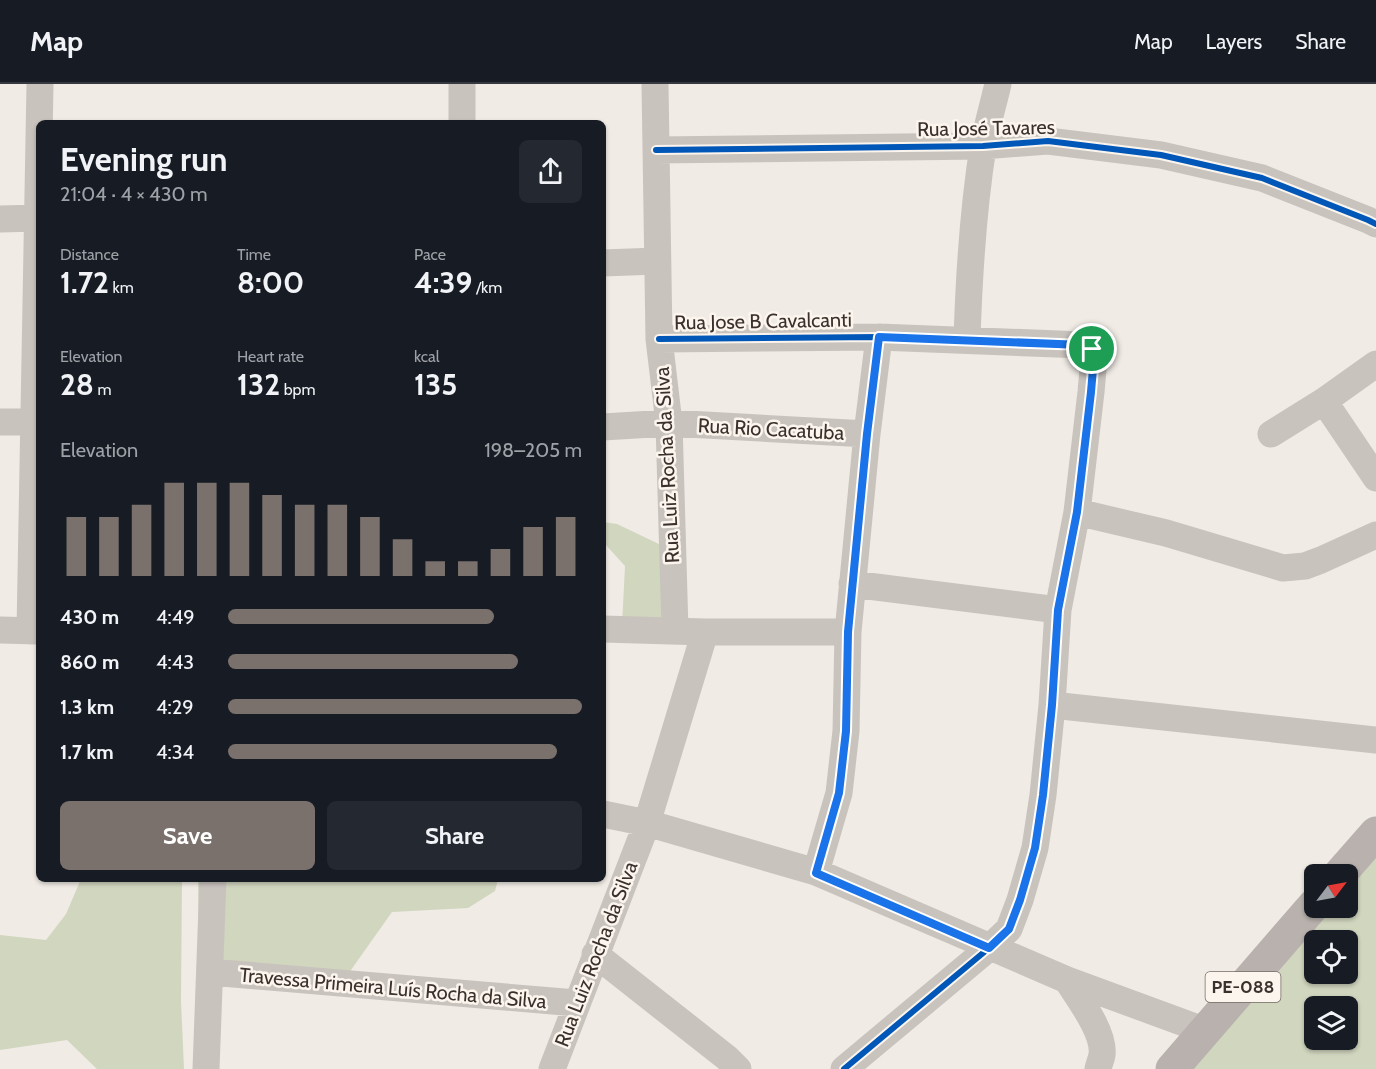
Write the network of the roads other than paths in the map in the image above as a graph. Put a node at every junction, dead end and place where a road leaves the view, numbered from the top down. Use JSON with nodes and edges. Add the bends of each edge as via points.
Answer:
{"nodes":[{"id":1,"x":40,"y":84,"type":"edge"},
{"id":2,"x":462,"y":84,"type":"edge"},
{"id":3,"x":655,"y":84,"type":"edge"},
{"id":4,"x":998,"y":84,"type":"edge"},
{"id":5,"x":39,"y":120,"type":"edge"},
{"id":6,"x":462,"y":120,"type":"edge"},
{"id":7,"x":984,"y":146,"type":"junction"},
{"id":8,"x":656,"y":150,"type":"junction"},
{"id":9,"x":36,"y":218,"type":"edge"},
{"id":10,"x":0,"y":219,"type":"edge"},
{"id":11,"x":1376,"y":224,"type":"edge"},
{"id":12,"x":657,"y":261,"type":"junction"},
{"id":13,"x":606,"y":263,"type":"edge"},
{"id":14,"x":879,"y":337,"type":"junction"},
{"id":15,"x":659,"y":339,"type":"junction"},
{"id":16,"x":967,"y":339,"type":"junction"},
{"id":17,"x":1376,"y":364,"type":"edge"},
{"id":18,"x":1324,"y":401,"type":"junction"},
{"id":19,"x":0,"y":422,"type":"edge"},
{"id":20,"x":36,"y":422,"type":"edge"},
{"id":21,"x":669,"y":423,"type":"junction"},
{"id":22,"x":606,"y":427,"type":"edge"},
{"id":23,"x":867,"y":434,"type":"junction"},
{"id":24,"x":1271,"y":434,"type":"dead end"},
{"id":25,"x":1376,"y":478,"type":"edge"},
{"id":26,"x":1077,"y":512,"type":"junction"},
{"id":27,"x":1376,"y":535,"type":"edge"},
{"id":28,"x":852,"y":584,"type":"junction"},
{"id":29,"x":1058,"y":610,"type":"junction"},
{"id":30,"x":606,"y":629,"type":"edge"},
{"id":31,"x":0,"y":630,"type":"edge"},
{"id":32,"x":675,"y":630,"type":"junction"},
{"id":33,"x":34,"y":631,"type":"edge"},
{"id":34,"x":705,"y":632,"type":"junction"},
{"id":35,"x":848,"y":632,"type":"junction"},
{"id":36,"x":1052,"y":705,"type":"junction"},
{"id":37,"x":1376,"y":740,"type":"edge"},
{"id":38,"x":606,"y":815,"type":"edge"},
{"id":39,"x":646,"y":823,"type":"junction"},
{"id":40,"x":1376,"y":832,"type":"edge"},
{"id":41,"x":1349,"y":864,"type":"edge"},
{"id":42,"x":816,"y":873,"type":"junction"},
{"id":43,"x":213,"y":882,"type":"edge"},
{"id":44,"x":1304,"y":917,"type":"edge"},
{"id":45,"x":989,"y":948,"type":"junction"},
{"id":46,"x":595,"y":954,"type":"junction"},
{"id":47,"x":210,"y":972,"type":"junction"},
{"id":48,"x":1067,"y":980,"type":"junction"},
{"id":49,"x":576,"y":1003,"type":"junction"},
{"id":50,"x":1206,"y":1031,"type":"junction"},
{"id":51,"x":206,"y":1069,"type":"edge"},
{"id":52,"x":552,"y":1069,"type":"edge"},
{"id":53,"x":738,"y":1069,"type":"edge"},
{"id":54,"x":844,"y":1069,"type":"edge"},
{"id":55,"x":1098,"y":1069,"type":"edge"},
{"id":56,"x":1172,"y":1069,"type":"edge"}],
"edges":[{"from":1,"to":5,"type":"street"},
{"from":2,"to":6,"type":"street"},
{"from":3,"to":8,"type":"street","name":"Rua Luiz Rocha da Silva"},
{"from":4,"to":7,"type":"street"},
{"from":7,"to":8,"type":"street","name":"Rua José Tavares"},
{"from":7,"to":11,"type":"street","name":"Rua José Tavares","via":[[1048,141],[1161,154],[1262,178]]},
{"from":7,"to":16,"type":"street","via":[[968,287]]},
{"from":8,"to":12,"type":"street","name":"Rua Luiz Rocha da Silva"},
{"from":9,"to":10,"type":"street"},
{"from":12,"to":13,"type":"street"},
{"from":12,"to":15,"type":"street","name":"Rua Luiz Rocha da Silva"},
{"from":14,"to":15,"type":"street","name":"Rua Jose B Cavalcanti"},
{"from":14,"to":16,"type":"street","name":"Rua Jose B Cavalcanti"},
{"from":14,"to":23,"type":"street"},
{"from":15,"to":21,"type":"street","name":"Rua Luiz Rocha da Silva"},
{"from":16,"to":26,"type":"street","name":"Rua Jose B Cavalcanti","via":[[1083,345],[1094,353]]},
{"from":17,"to":18,"type":"street"},
{"from":18,"to":24,"type":"street"},
{"from":18,"to":25,"type":"street"},
{"from":19,"to":20,"type":"street"},
{"from":20,"to":33,"type":"street"},
{"from":21,"to":22,"type":"street","name":"Rua Rio Cacatuba"},
{"from":21,"to":23,"type":"street","name":"Rua Rio Cacatuba"},
{"from":21,"to":32,"type":"street","name":"Rua Luiz Rocha da Silva"},
{"from":23,"to":28,"type":"street"},
{"from":26,"to":27,"type":"street","via":[[1166,533],[1283,568],[1305,566]]},
{"from":26,"to":29,"type":"street"},
{"from":28,"to":29,"type":"street"},
{"from":28,"to":35,"type":"street"},
{"from":29,"to":36,"type":"street"},
{"from":30,"to":32,"type":"street"},
{"from":31,"to":33,"type":"street"},
{"from":32,"to":34,"type":"street"},
{"from":34,"to":35,"type":"street"},
{"from":34,"to":39,"type":"street","name":"Rua Luiz Rocha da Silva"},
{"from":35,"to":42,"type":"street","via":[[846,731],[839,793]]},
{"from":36,"to":37,"type":"street"},
{"from":36,"to":45,"type":"street","via":[[1035,848],[1009,929]]},
{"from":38,"to":39,"type":"street"},
{"from":39,"to":42,"type":"street"},
{"from":39,"to":46,"type":"street","name":"Rua Luiz Rocha da Silva"},
{"from":40,"to":41,"type":"main road"},
{"from":42,"to":45,"type":"street"},
{"from":43,"to":47,"type":"street"},
{"from":44,"to":50,"type":"main road","number":"PE-088"},
{"from":45,"to":48,"type":"street"},
{"from":45,"to":54,"type":"street"},
{"from":46,"to":49,"type":"street","name":"Rua Luiz Rocha da Silva"},
{"from":46,"to":53,"type":"street"},
{"from":47,"to":49,"type":"street","name":"Travessa Primeira Luís Rocha da Silva"},
{"from":47,"to":51,"type":"street"},
{"from":48,"to":50,"type":"street"},
{"from":48,"to":55,"type":"street","via":[[1100,1040]]},
{"from":49,"to":52,"type":"street","name":"Rua Luiz Rocha da Silva"},
{"from":50,"to":56,"type":"main road","number":"PE-088"}]}
